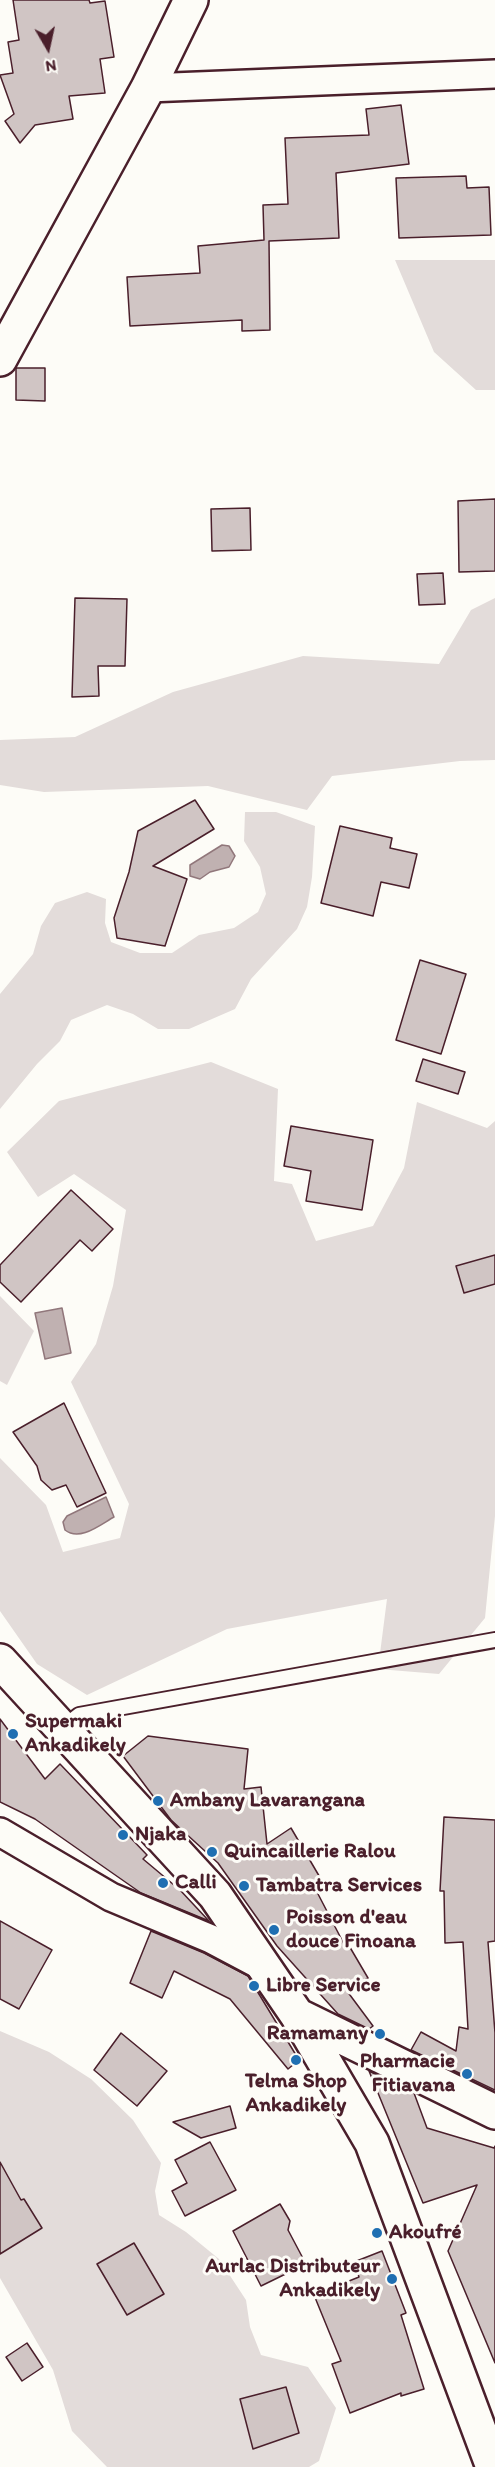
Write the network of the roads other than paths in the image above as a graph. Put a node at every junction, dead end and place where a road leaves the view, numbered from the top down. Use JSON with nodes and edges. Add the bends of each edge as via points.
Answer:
{"nodes":[{"id":1,"x":191,"y":0,"type":"edge"},
{"id":2,"x":495,"y":74,"type":"edge"},
{"id":3,"x":148,"y":88,"type":"junction"},
{"id":4,"x":0,"y":359,"type":"edge"},
{"id":5,"x":495,"y":1640,"type":"edge"},
{"id":6,"x":0,"y":1660,"type":"edge"},
{"id":7,"x":61,"y":1730,"type":"junction"},
{"id":8,"x":0,"y":1832,"type":"edge"},
{"id":9,"x":262,"y":1966,"type":"junction"},
{"id":10,"x":297,"y":2015,"type":"junction"},
{"id":11,"x":495,"y":2112,"type":"edge"},
{"id":12,"x":493,"y":2467,"type":"edge"}],
"edges":[{"from":1,"to":3,"type":"main road"},
{"from":2,"to":3,"type":"street"},
{"from":3,"to":4,"type":"main road"},
{"from":5,"to":7,"type":"lane","via":[[79,1715]]},
{"from":6,"to":7,"type":"main road"},
{"from":7,"to":9,"type":"main road","via":[[215,1895]]},
{"from":8,"to":9,"type":"street","via":[[111,1897],[211,1939]]},
{"from":9,"to":10,"type":"main road"},
{"from":10,"to":11,"type":"main road"},
{"from":10,"to":12,"type":"main road","via":[[372,2143]]}]}
